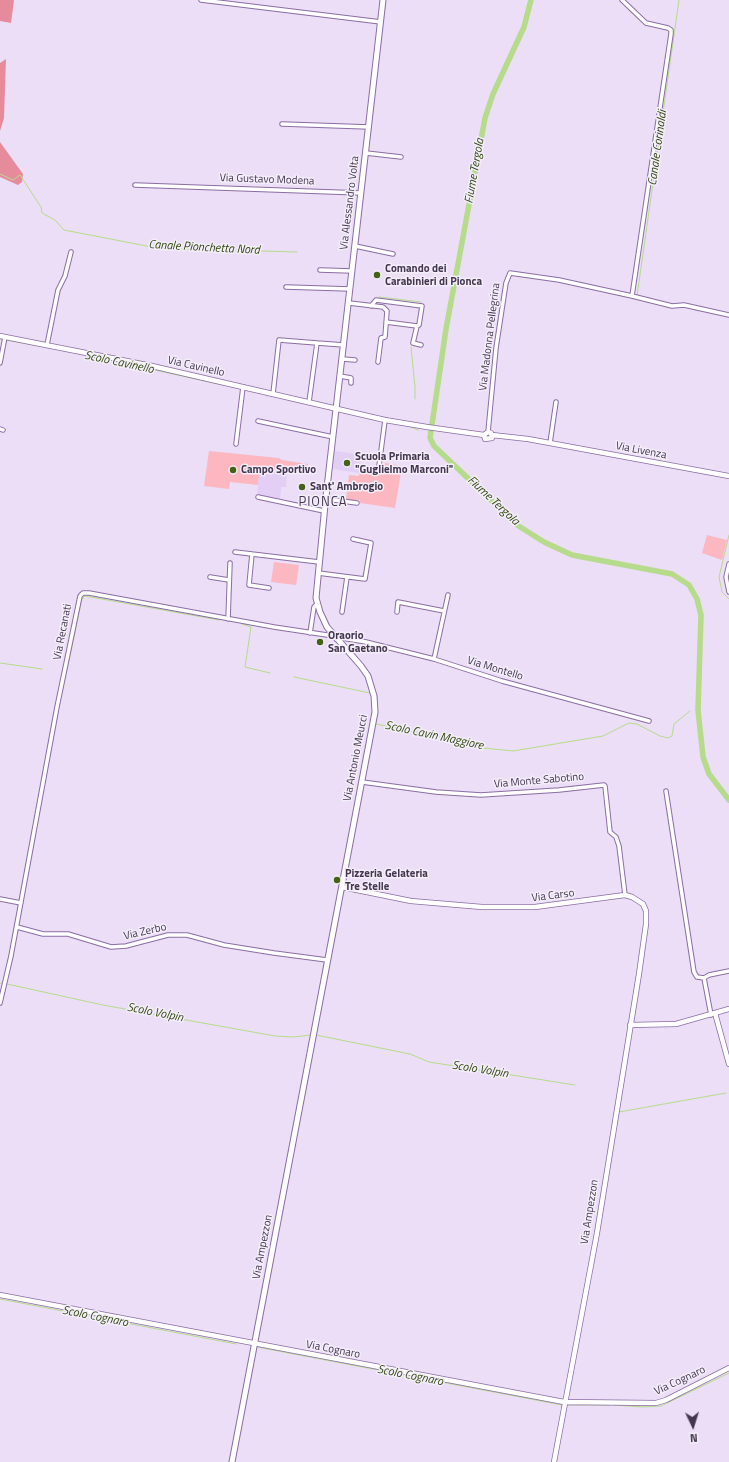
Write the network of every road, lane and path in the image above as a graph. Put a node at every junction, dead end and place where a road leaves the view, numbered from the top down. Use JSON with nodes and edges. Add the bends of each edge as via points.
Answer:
{"nodes":[{"id":1,"x":201,"y":0,"type":"edge"},
{"id":2,"x":383,"y":0,"type":"edge"},
{"id":3,"x":622,"y":0,"type":"edge"},
{"id":4,"x":381,"y":22,"type":"junction"},
{"id":5,"x":282,"y":124,"type":"dead end"},
{"id":6,"x":369,"y":127,"type":"junction"},
{"id":7,"x":366,"y":153,"type":"junction"},
{"id":8,"x":401,"y":157,"type":"dead end"},
{"id":9,"x":135,"y":185,"type":"dead end"},
{"id":10,"x":361,"y":193,"type":"junction"},
{"id":11,"x":355,"y":246,"type":"junction"},
{"id":12,"x":71,"y":252,"type":"dead end"},
{"id":13,"x":393,"y":254,"type":"dead end"},
{"id":14,"x":320,"y":270,"type":"dead end"},
{"id":15,"x":352,"y":271,"type":"junction"},
{"id":16,"x":286,"y":286,"type":"dead end"},
{"id":17,"x":350,"y":289,"type":"junction"},
{"id":18,"x":632,"y":296,"type":"junction"},
{"id":19,"x":349,"y":303,"type":"junction"},
{"id":20,"x":371,"y":306,"type":"junction"},
{"id":21,"x":729,"y":315,"type":"edge"},
{"id":22,"x":386,"y":322,"type":"junction"},
{"id":23,"x":417,"y":326,"type":"junction"},
{"id":24,"x":3,"y":338,"type":"edge"},
{"id":25,"x":317,"y":343,"type":"junction"},
{"id":26,"x":48,"y":345,"type":"junction"},
{"id":27,"x":344,"y":345,"type":"junction"},
{"id":28,"x":421,"y":345,"type":"dead end"},
{"id":29,"x":342,"y":358,"type":"junction"},
{"id":30,"x":355,"y":360,"type":"dead end"},
{"id":31,"x":378,"y":362,"type":"dead end"},
{"id":32,"x":0,"y":363,"type":"edge"},
{"id":33,"x":340,"y":376,"type":"junction"},
{"id":34,"x":351,"y":383,"type":"dead end"},
{"id":35,"x":243,"y":387,"type":"junction"},
{"id":36,"x":273,"y":394,"type":"junction"},
{"id":37,"x":309,"y":402,"type":"junction"},
{"id":38,"x":556,"y":402,"type":"dead end"},
{"id":39,"x":336,"y":408,"type":"junction"},
{"id":40,"x":385,"y":420,"type":"junction"},
{"id":41,"x":258,"y":421,"type":"dead end"},
{"id":42,"x":488,"y":434,"type":"junction"},
{"id":43,"x":333,"y":437,"type":"junction"},
{"id":44,"x":550,"y":443,"type":"junction"},
{"id":45,"x":236,"y":444,"type":"dead end"},
{"id":46,"x":379,"y":466,"type":"dead end"},
{"id":47,"x":729,"y":476,"type":"edge"},
{"id":48,"x":258,"y":497,"type":"dead end"},
{"id":49,"x":326,"y":499,"type":"junction"},
{"id":50,"x":357,"y":503,"type":"dead end"},
{"id":51,"x":324,"y":511,"type":"junction"},
{"id":52,"x":353,"y":539,"type":"dead end"},
{"id":53,"x":234,"y":552,"type":"dead end"},
{"id":54,"x":252,"y":554,"type":"junction"},
{"id":55,"x":319,"y":562,"type":"junction"},
{"id":56,"x":230,"y":564,"type":"dead end"},
{"id":57,"x":729,"y":564,"type":"edge"},
{"id":58,"x":318,"y":573,"type":"junction"},
{"id":59,"x":210,"y":577,"type":"dead end"},
{"id":60,"x":347,"y":577,"type":"junction"},
{"id":61,"x":229,"y":580,"type":"junction"},
{"id":62,"x":269,"y":588,"type":"dead end"},
{"id":63,"x":729,"y":592,"type":"edge"},
{"id":64,"x":448,"y":595,"type":"dead end"},
{"id":65,"x":317,"y":604,"type":"junction"},
{"id":66,"x":444,"y":611,"type":"junction"},
{"id":67,"x":342,"y":612,"type":"dead end"},
{"id":68,"x":397,"y":612,"type":"dead end"},
{"id":69,"x":228,"y":619,"type":"junction"},
{"id":70,"x":310,"y":633,"type":"junction"},
{"id":71,"x":332,"y":634,"type":"junction"},
{"id":72,"x":336,"y":639,"type":"junction"},
{"id":73,"x":434,"y":659,"type":"junction"},
{"id":74,"x":649,"y":721,"type":"dead end"},
{"id":75,"x":362,"y":782,"type":"junction"},
{"id":76,"x":666,"y":791,"type":"dead end"},
{"id":77,"x":342,"y":887,"type":"junction"},
{"id":78,"x":625,"y":895,"type":"junction"},
{"id":79,"x":0,"y":899,"type":"edge"},
{"id":80,"x":20,"y":904,"type":"junction"},
{"id":81,"x":17,"y":927,"type":"junction"},
{"id":82,"x":327,"y":960,"type":"junction"},
{"id":83,"x":729,"y":971,"type":"edge"},
{"id":84,"x":704,"y":978,"type":"junction"},
{"id":85,"x":0,"y":1002,"type":"edge"},
{"id":86,"x":729,"y":1009,"type":"edge"},
{"id":87,"x":713,"y":1014,"type":"junction"},
{"id":88,"x":630,"y":1025,"type":"junction"},
{"id":89,"x":313,"y":1035,"type":"joint"},
{"id":90,"x":729,"y":1064,"type":"edge"},
{"id":91,"x":0,"y":1295,"type":"edge"},
{"id":92,"x":254,"y":1344,"type":"junction"},
{"id":93,"x":729,"y":1368,"type":"edge"},
{"id":94,"x":564,"y":1402,"type":"junction"},
{"id":95,"x":232,"y":1462,"type":"edge"},
{"id":96,"x":554,"y":1462,"type":"edge"}],
"edges":[{"from":1,"to":4,"type":"street"},
{"from":2,"to":4,"type":"main road","name":"Via Alessandro Volta"},
{"from":3,"to":18,"type":"street","via":[[646,23],[671,30]]},
{"from":4,"to":6,"type":"main road","name":"Via Alessandro Volta"},
{"from":5,"to":6,"type":"street"},
{"from":6,"to":7,"type":"main road","name":"Via Alessandro Volta"},
{"from":7,"to":8,"type":"street"},
{"from":7,"to":10,"type":"main road","name":"Via Alessandro Volta"},
{"from":9,"to":10,"type":"street","name":"Via Gustavo Modena"},
{"from":10,"to":11,"type":"main road","name":"Via Alessandro Volta"},
{"from":11,"to":13,"type":"street"},
{"from":11,"to":15,"type":"main road","name":"Via Alessandro Volta"},
{"from":12,"to":26,"type":"street","via":[[65,276],[58,290]]},
{"from":14,"to":15,"type":"street"},
{"from":15,"to":17,"type":"main road","name":"Via Alessandro Volta"},
{"from":16,"to":17,"type":"street"},
{"from":17,"to":19,"type":"main road","name":"Via Alessandro Volta"},
{"from":18,"to":21,"type":"street","name":"Via Madonna Pellegrina","via":[[672,306],[689,306]]},
{"from":18,"to":42,"type":"street","name":"Via Madonna Pellegrina","via":[[559,280],[510,273],[506,283],[496,348]]},
{"from":19,"to":20,"type":"street"},
{"from":19,"to":27,"type":"main road","name":"Via Alessandro Volta"},
{"from":20,"to":22,"type":"street","via":[[385,308]]},
{"from":20,"to":23,"type":"street","via":[[376,300],[420,306],[422,308]]},
{"from":22,"to":23,"type":"street"},
{"from":22,"to":31,"type":"street"},
{"from":23,"to":28,"type":"street","via":[[413,343]]},
{"from":24,"to":26,"type":"street","name":"Via Cavinello"},
{"from":24,"to":32,"type":"street","name":"Via Cavinello"},
{"from":25,"to":27,"type":"street"},
{"from":25,"to":36,"type":"street","via":[[279,340]]},
{"from":25,"to":37,"type":"street"},
{"from":26,"to":35,"type":"street","name":"Via Cavinello"},
{"from":27,"to":29,"type":"main road","name":"Via Alessandro Volta"},
{"from":29,"to":30,"type":"street"},
{"from":29,"to":33,"type":"main road","name":"Via Alessandro Volta"},
{"from":33,"to":34,"type":"street","via":[[352,378]]},
{"from":33,"to":39,"type":"main road","name":"Via Alessandro Volta"},
{"from":35,"to":36,"type":"street","name":"Via Cavinello"},
{"from":35,"to":45,"type":"street"},
{"from":36,"to":37,"type":"street","name":"Via Cavinello"},
{"from":37,"to":39,"type":"street","name":"Via Cavinello"},
{"from":38,"to":44,"type":"street"},
{"from":39,"to":40,"type":"street","name":"Via Livenza"},
{"from":39,"to":43,"type":"main road","name":"Via Antonio Meucci"},
{"from":40,"to":42,"type":"street","name":"Via Livenza","via":[[427,428]]},
{"from":40,"to":46,"type":"street"},
{"from":41,"to":43,"type":"street"},
{"from":42,"to":44,"type":"street","name":"Via Livenza"},
{"from":43,"to":49,"type":"main road","name":"Via Antonio Meucci"},
{"from":44,"to":47,"type":"street","name":"Via Livenza"},
{"from":48,"to":51,"type":"street"},
{"from":49,"to":50,"type":"street"},
{"from":49,"to":51,"type":"main road","name":"Via Antonio Meucci"},
{"from":51,"to":55,"type":"main road","name":"Via Antonio Meucci"},
{"from":52,"to":60,"type":"street","via":[[371,543],[364,579]]},
{"from":53,"to":54,"type":"street"},
{"from":54,"to":55,"type":"street"},
{"from":54,"to":62,"type":"street","via":[[249,585]]},
{"from":55,"to":58,"type":"main road","name":"Via Antonio Meucci"},
{"from":56,"to":61,"type":"street"},
{"from":57,"to":63,"type":"street","via":[[726,583]]},
{"from":58,"to":60,"type":"street"},
{"from":58,"to":65,"type":"main road","name":"Via Antonio Meucci"},
{"from":59,"to":61,"type":"street"},
{"from":60,"to":67,"type":"street"},
{"from":61,"to":69,"type":"street"},
{"from":64,"to":66,"type":"street"},
{"from":65,"to":70,"type":"street"},
{"from":65,"to":71,"type":"main road","name":"Via Antonio Meucci"},
{"from":66,"to":68,"type":"street","via":[[398,602]]},
{"from":66,"to":73,"type":"street"},
{"from":69,"to":70,"type":"street","name":"Via Recanati"},
{"from":69,"to":80,"type":"street","name":"Via Recanati","via":[[89,593],[80,596]]},
{"from":70,"to":71,"type":"street","name":"Via Recanati"},
{"from":71,"to":72,"type":"main road","name":"Via Antonio Meucci"},
{"from":72,"to":73,"type":"street","name":"Via Montello","via":[[366,642]]},
{"from":72,"to":75,"type":"main road","name":"Via Antonio Meucci","via":[[364,671],[371,683],[374,696],[374,712]]},
{"from":73,"to":74,"type":"street","name":"Via Montello","via":[[502,681]]},
{"from":75,"to":77,"type":"main road","name":"Via Antonio Meucci"},
{"from":75,"to":78,"type":"street","name":"Via Monte Sabotino","via":[[481,795],[604,785],[610,832],[616,837],[619,846]]},
{"from":76,"to":84,"type":"street","via":[[694,972],[697,977]]},
{"from":77,"to":78,"type":"street","name":"Via Carso","via":[[404,900],[482,908],[535,907]]},
{"from":77,"to":82,"type":"main road","name":"Via Antonio Meucci"},
{"from":78,"to":88,"type":"street","via":[[643,904],[646,911]]},
{"from":79,"to":80,"type":"street"},
{"from":80,"to":81,"type":"street"},
{"from":81,"to":82,"type":"street","name":"Via Zerbo","via":[[43,934],[68,934],[111,947],[126,946],[168,935],[187,935],[245,948]]},
{"from":81,"to":85,"type":"street"},
{"from":82,"to":89,"type":"main road","name":"Via Antonio Meucci"},
{"from":83,"to":84,"type":"street"},
{"from":84,"to":87,"type":"street"},
{"from":86,"to":87,"type":"street"},
{"from":87,"to":88,"type":"street","via":[[676,1024]]},
{"from":87,"to":90,"type":"street"},
{"from":88,"to":94,"type":"street","name":"Via Ampezzon","via":[[597,1233]]},
{"from":89,"to":92,"type":"main road","name":"Via Ampezzon"},
{"from":91,"to":92,"type":"street","name":"Via Cognaro"},
{"from":92,"to":94,"type":"street","name":"Via Cognaro"},
{"from":92,"to":95,"type":"main road","name":"Via Ampezzon"},
{"from":93,"to":94,"type":"street","name":"Via Cognaro","via":[[656,1403]]},
{"from":94,"to":96,"type":"street","name":"Via Ampezzon"}]}
